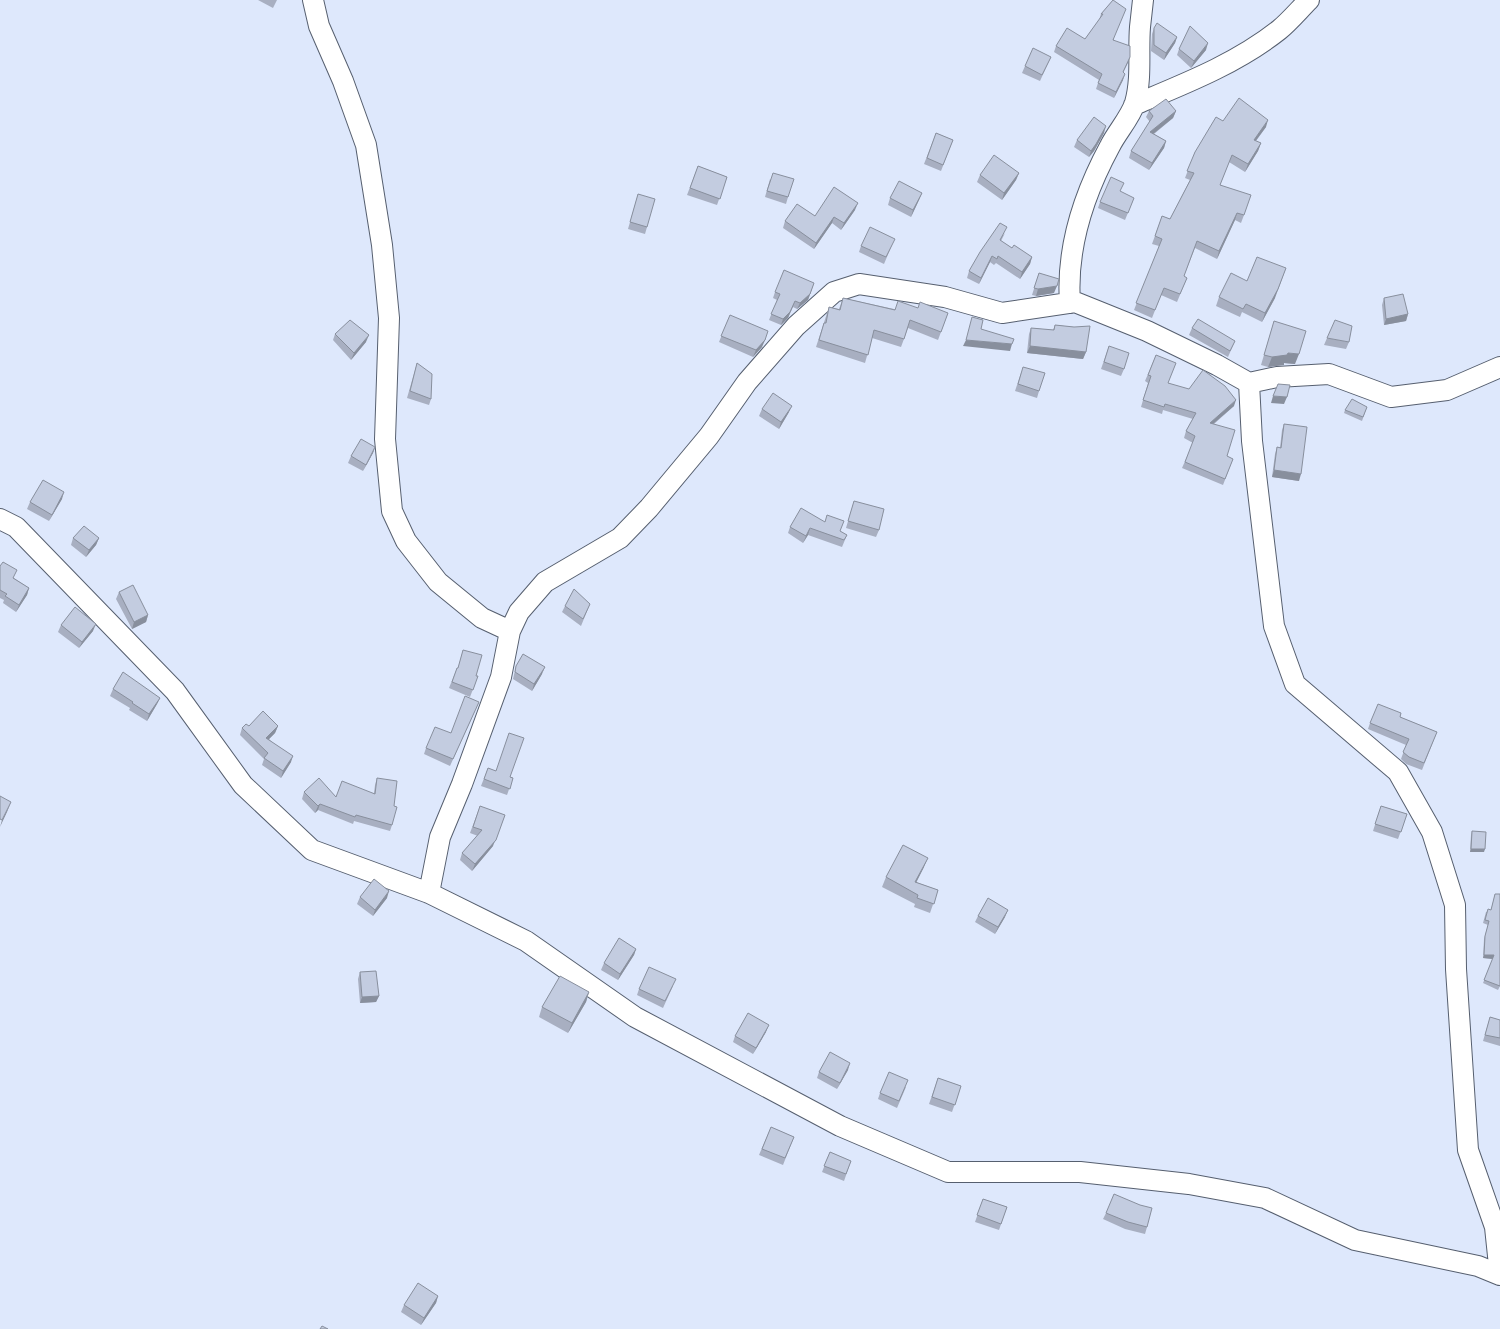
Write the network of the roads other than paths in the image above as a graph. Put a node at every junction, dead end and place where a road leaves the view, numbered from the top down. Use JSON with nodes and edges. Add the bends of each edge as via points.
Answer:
{"nodes":[{"id":1,"x":313,"y":0,"type":"edge"},
{"id":2,"x":1143,"y":0,"type":"edge"},
{"id":3,"x":1309,"y":0,"type":"edge"},
{"id":4,"x":1134,"y":105,"type":"junction"},
{"id":5,"x":1070,"y":303,"type":"junction"},
{"id":6,"x":1500,"y":367,"type":"edge"},
{"id":7,"x":1249,"y":383,"type":"junction"},
{"id":8,"x":0,"y":518,"type":"edge"},
{"id":9,"x":510,"y":631,"type":"junction"},
{"id":10,"x":429,"y":893,"type":"junction"},
{"id":11,"x":1500,"y":1275,"type":"edge"}],
"edges":[{"from":1,"to":9,"type":"street","via":[[319,26],[366,145],[382,245],[389,318],[385,439],[392,511],[406,541],[438,582],[482,618]]},
{"from":2,"to":4,"type":"street","via":[[1138,90]]},
{"from":3,"to":4,"type":"street","via":[[1279,30],[1241,55]]},
{"from":4,"to":5,"type":"street","via":[[1090,186],[1072,245],[1068,285]]},
{"from":5,"to":7,"type":"street","via":[[1075,302],[1147,332]]},
{"from":5,"to":9,"type":"street","via":[[1002,313],[945,297],[859,284],[834,292],[796,326],[747,382],[710,436],[649,508],[620,538],[545,582],[519,612]]},
{"from":6,"to":7,"type":"street","via":[[1447,390],[1391,397],[1329,374],[1277,376]]},
{"from":7,"to":11,"type":"street","via":[[1252,442],[1274,626],[1295,684],[1398,772],[1432,832],[1455,906],[1468,1150],[1495,1227]]},
{"from":8,"to":10,"type":"street","via":[[16,528],[175,691],[243,785],[312,850]]},
{"from":9,"to":10,"type":"street","via":[[501,677],[440,837]]},
{"from":10,"to":11,"type":"street","via":[[526,941],[635,1017],[840,1126],[948,1172],[1080,1172],[1189,1184],[1255,1196],[1355,1240],[1478,1266]]}]}
